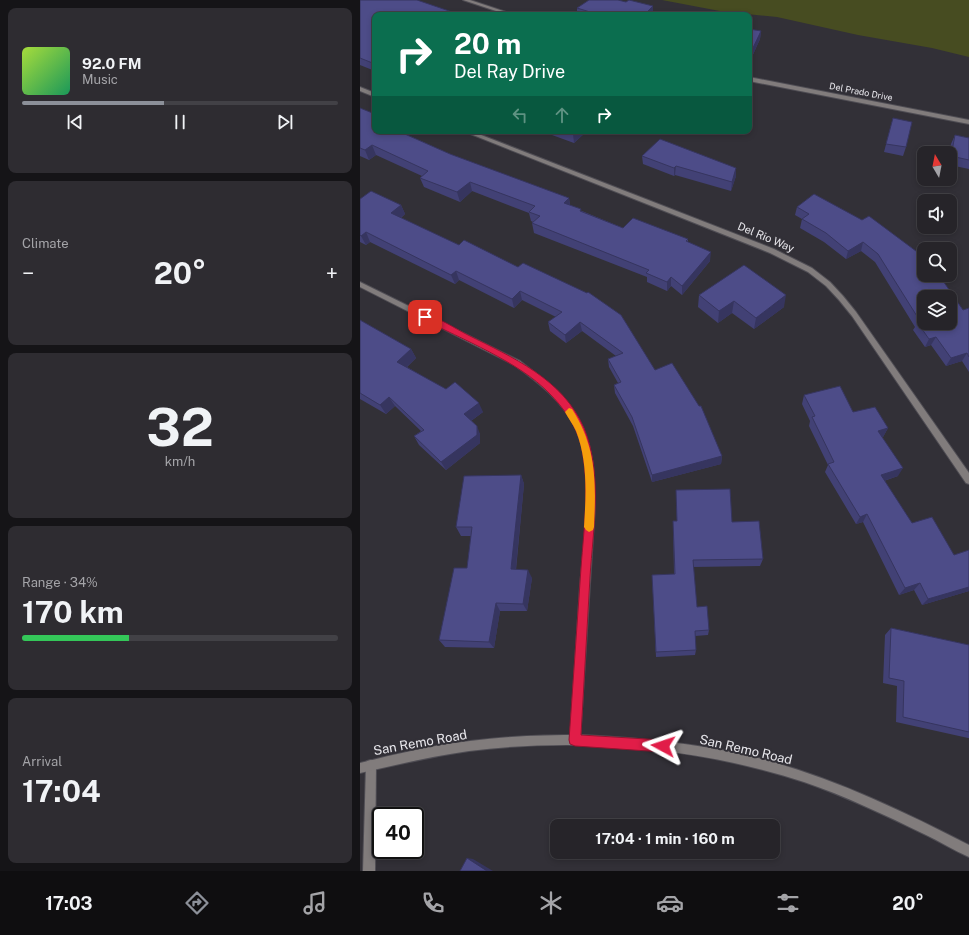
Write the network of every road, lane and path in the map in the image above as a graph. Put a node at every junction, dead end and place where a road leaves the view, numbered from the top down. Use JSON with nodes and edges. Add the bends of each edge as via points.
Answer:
{"nodes":[{"id":1,"x":465,"y":0,"type":"edge"},
{"id":2,"x":503,"y":12,"type":"edge"},
{"id":3,"x":752,"y":80,"type":"edge"},
{"id":4,"x":360,"y":89,"type":"edge"},
{"id":5,"x":372,"y":94,"type":"edge"},
{"id":6,"x":969,"y":122,"type":"edge"},
{"id":7,"x":474,"y":134,"type":"edge"},
{"id":8,"x":360,"y":284,"type":"edge"},
{"id":9,"x":969,"y":480,"type":"edge"},
{"id":10,"x":575,"y":740,"type":"junction"},
{"id":11,"x":371,"y":765,"type":"junction"},
{"id":12,"x":360,"y":768,"type":"edge"},
{"id":13,"x":969,"y":851,"type":"edge"},
{"id":14,"x":369,"y":871,"type":"edge"}],
"edges":[{"from":1,"to":2,"type":"street"},
{"from":3,"to":6,"type":"street","name":"Del Prado Drive"},
{"from":4,"to":5,"type":"street"},
{"from":7,"to":9,"type":"street","name":"Del Rio Way","via":[[772,251],[810,270],[828,284],[854,314]]},
{"from":8,"to":10,"type":"street","via":[[517,363],[552,390],[566,406],[579,428],[585,445],[591,489]]},
{"from":10,"to":11,"type":"street","name":"San Remo Road","via":[[493,744],[436,751]]},
{"from":10,"to":13,"type":"street","name":"San Remo Road","via":[[663,746],[756,763],[803,777],[895,813]]},
{"from":11,"to":12,"type":"street","name":"San Remo Road"},
{"from":11,"to":14,"type":"street"}]}
